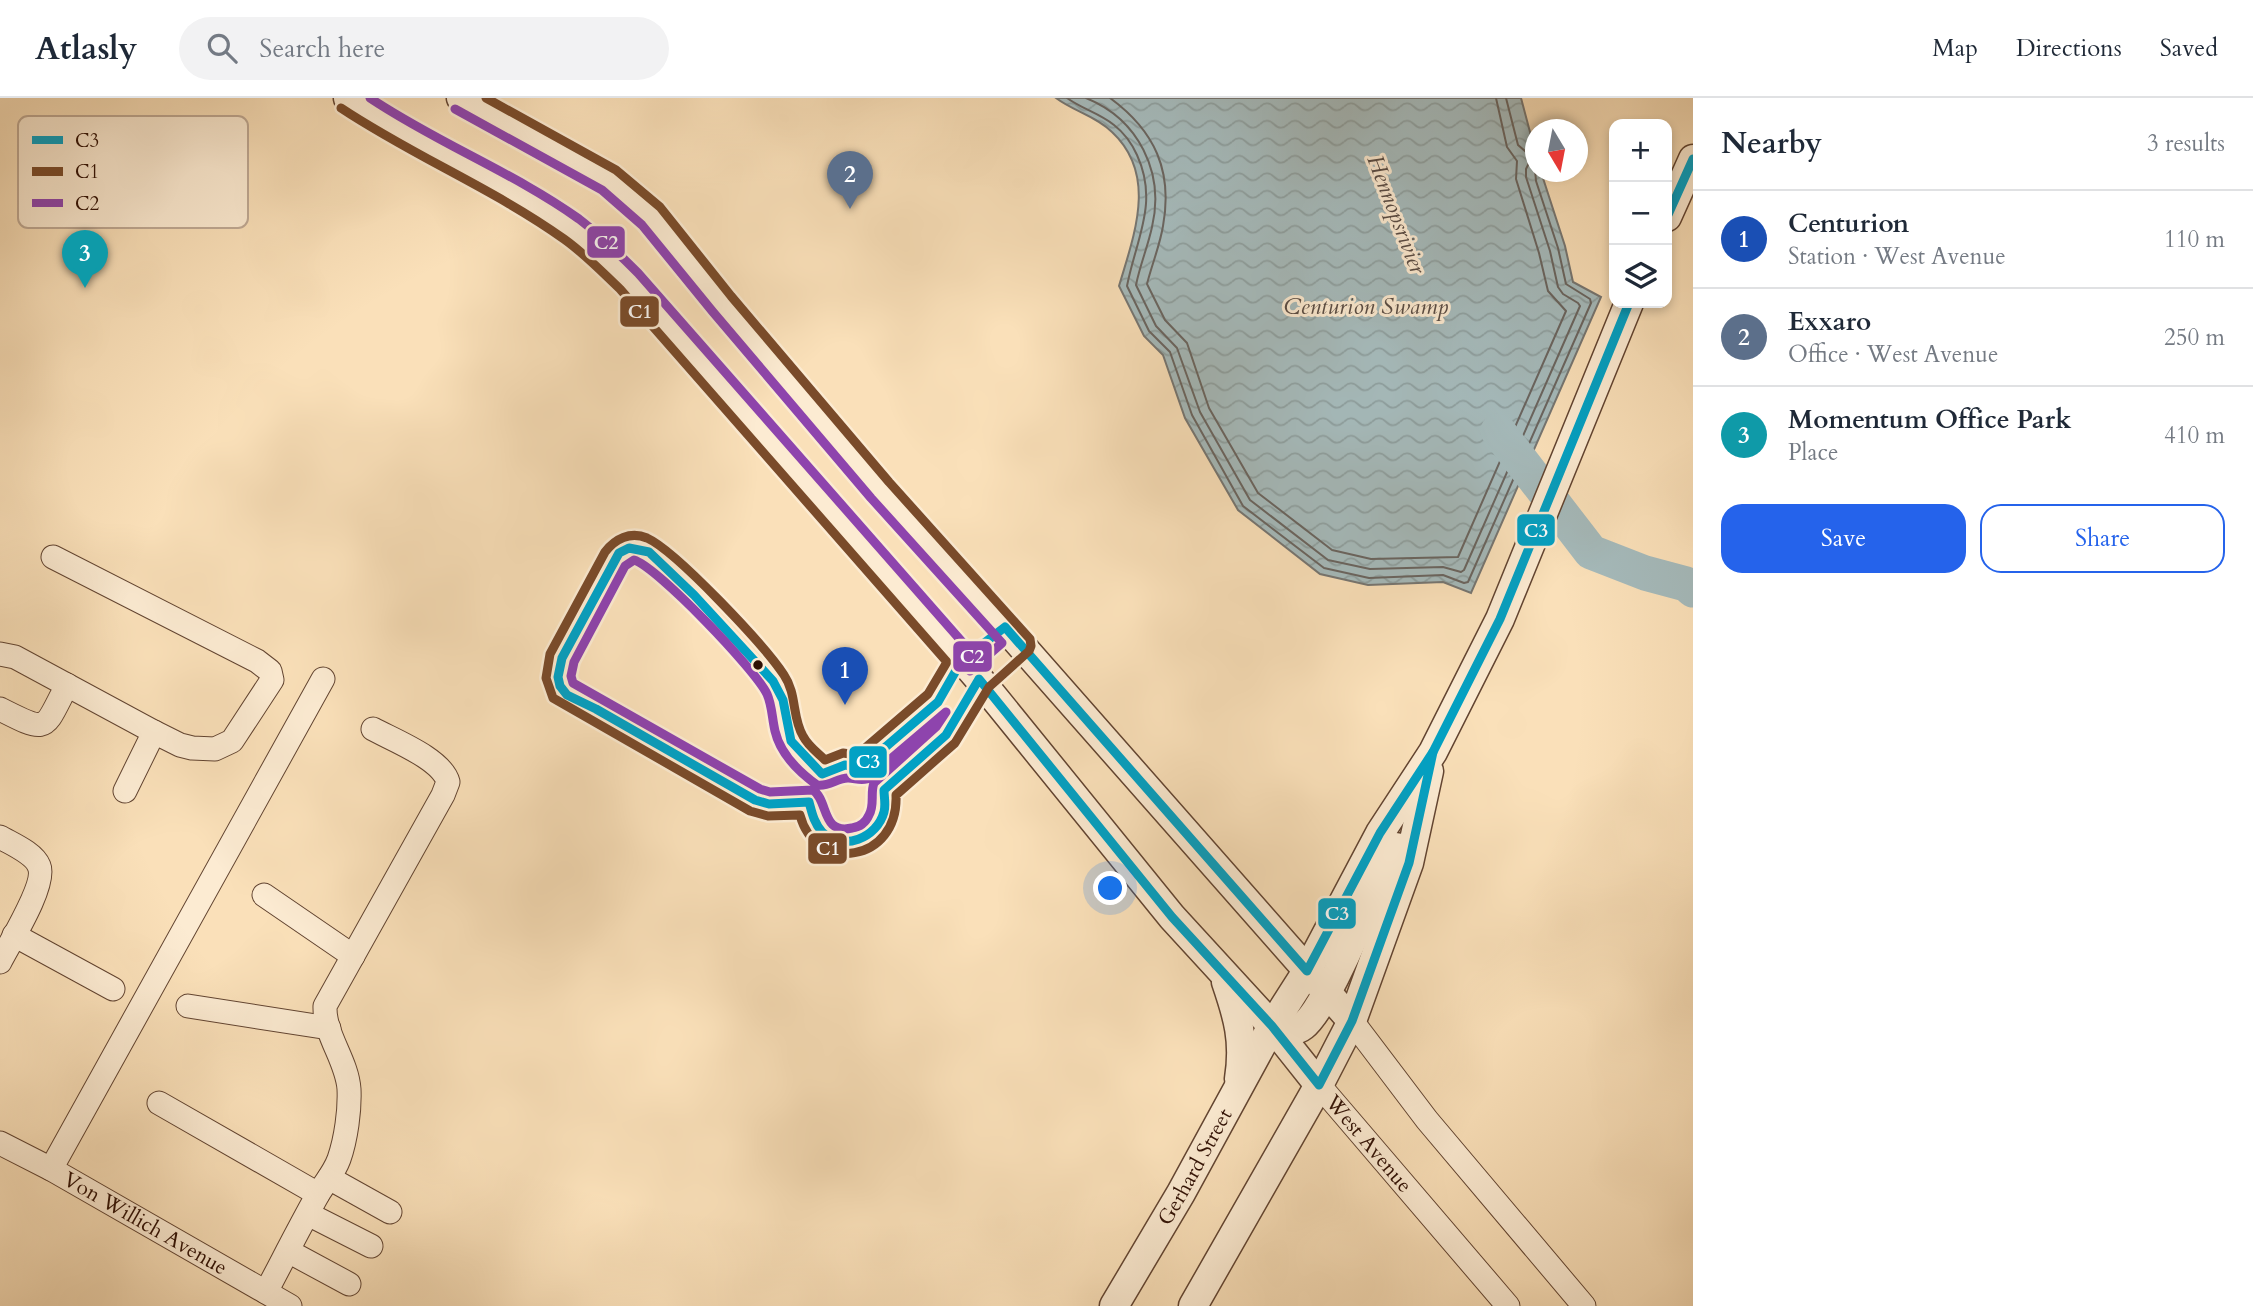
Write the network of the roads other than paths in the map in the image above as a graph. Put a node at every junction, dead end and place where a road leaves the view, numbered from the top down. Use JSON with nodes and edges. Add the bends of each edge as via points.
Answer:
{"nodes":[{"id":1,"x":348,"y":98,"type":"edge"},
{"id":2,"x":461,"y":98,"type":"edge"},
{"id":3,"x":1693,"y":159,"type":"edge"},
{"id":4,"x":1672,"y":206,"type":"edge"},
{"id":5,"x":1627,"y":308,"type":"edge"},
{"id":6,"x":53,"y":557,"type":"dead end"},
{"id":7,"x":0,"y":654,"type":"edge"},
{"id":8,"x":323,"y":679,"type":"dead end"},
{"id":9,"x":67,"y":685,"type":"junction"},
{"id":10,"x":0,"y":709,"type":"edge"},
{"id":11,"x":373,"y":729,"type":"dead end"},
{"id":12,"x":154,"y":732,"type":"junction"},
{"id":13,"x":1433,"y":752,"type":"junction"},
{"id":14,"x":125,"y":791,"type":"dead end"},
{"id":15,"x":1418,"y":818,"type":"junction"},
{"id":16,"x":0,"y":837,"type":"edge"},
{"id":17,"x":264,"y":895,"type":"dead end"},
{"id":18,"x":13,"y":935,"type":"junction"},
{"id":19,"x":353,"y":956,"type":"junction"},
{"id":20,"x":0,"y":962,"type":"edge"},
{"id":21,"x":1307,"y":971,"type":"junction"},
{"id":22,"x":1225,"y":977,"type":"junction"},
{"id":23,"x":113,"y":989,"type":"dead end"},
{"id":24,"x":1327,"y":991,"type":"junction"},
{"id":25,"x":188,"y":1006,"type":"dead end"},
{"id":26,"x":1352,"y":1021,"type":"junction"},
{"id":27,"x":1272,"y":1026,"type":"junction"},
{"id":28,"x":329,"y":1028,"type":"junction"},
{"id":29,"x":1319,"y":1085,"type":"junction"},
{"id":30,"x":1236,"y":1095,"type":"junction"},
{"id":31,"x":159,"y":1103,"type":"dead end"},
{"id":32,"x":1,"y":1147,"type":"edge"},
{"id":33,"x":51,"y":1169,"type":"junction"},
{"id":34,"x":318,"y":1195,"type":"junction"},
{"id":35,"x":390,"y":1212,"type":"dead end"},
{"id":36,"x":371,"y":1247,"type":"dead end"},
{"id":37,"x":288,"y":1251,"type":"junction"},
{"id":38,"x":349,"y":1284,"type":"dead end"},
{"id":39,"x":266,"y":1292,"type":"junction"},
{"id":40,"x":290,"y":1306,"type":"edge"},
{"id":41,"x":1114,"y":1306,"type":"edge"},
{"id":42,"x":1193,"y":1306,"type":"edge"},
{"id":43,"x":1508,"y":1306,"type":"edge"},
{"id":44,"x":1584,"y":1306,"type":"edge"}],
"edges":[{"from":1,"to":22,"type":"street","name":"West Avenue","via":[[382,122],[570,228],[629,281],[906,594]]},
{"from":2,"to":21,"type":"street","via":[[609,180],[651,216],[880,490]]},
{"from":3,"to":4,"type":"street"},
{"from":5,"to":13,"type":"street","via":[[1500,619]]},
{"from":6,"to":12,"type":"street","via":[[270,671],[272,680],[225,746],[192,748]]},
{"from":7,"to":9,"type":"street","via":[[15,657]]},
{"from":8,"to":33,"type":"street"},
{"from":9,"to":10,"type":"street","via":[[43,725],[33,726]]},
{"from":9,"to":12,"type":"street"},
{"from":11,"to":19,"type":"street","via":[[431,761],[448,782]]},
{"from":12,"to":14,"type":"street"},
{"from":13,"to":15,"type":"street"},
{"from":13,"to":21,"type":"street","name":"Gerhard Street","via":[[1380,833]]},
{"from":15,"to":24,"type":"street","via":[[1387,858]]},
{"from":15,"to":26,"type":"street","via":[[1409,863]]},
{"from":16,"to":18,"type":"street","via":[[30,855],[41,873]]},
{"from":17,"to":19,"type":"street"},
{"from":18,"to":20,"type":"street"},
{"from":18,"to":23,"type":"street"},
{"from":19,"to":28,"type":"street","via":[[325,1006]]},
{"from":21,"to":24,"type":"street"},
{"from":21,"to":27,"type":"street","name":"Gerhard Street"},
{"from":22,"to":27,"type":"street","name":"West Avenue"},
{"from":22,"to":30,"type":"street","via":[[1242,1034]]},
{"from":24,"to":26,"type":"street"},
{"from":24,"to":27,"type":"street","via":[[1302,1027],[1290,1031]]},
{"from":25,"to":28,"type":"street"},
{"from":26,"to":29,"type":"street"},
{"from":26,"to":44,"type":"street","via":[[1435,1130]]},
{"from":27,"to":29,"type":"street","name":"West Avenue"},
{"from":27,"to":30,"type":"street","name":"Gerhard Street"},
{"from":28,"to":34,"type":"street","via":[[345,1069],[349,1097],[339,1160]]},
{"from":29,"to":42,"type":"street"},
{"from":29,"to":43,"type":"street","name":"West Avenue"},
{"from":30,"to":41,"type":"street","name":"Gerhard Street"},
{"from":31,"to":34,"type":"street"},
{"from":32,"to":33,"type":"street","name":"Von Willich Avenue"},
{"from":33,"to":39,"type":"street","name":"Von Willich Avenue"},
{"from":34,"to":35,"type":"street"},
{"from":34,"to":36,"type":"street"},
{"from":34,"to":37,"type":"street"},
{"from":37,"to":38,"type":"street"},
{"from":37,"to":39,"type":"street"},
{"from":39,"to":40,"type":"street","name":"Von Willich Avenue"}]}
